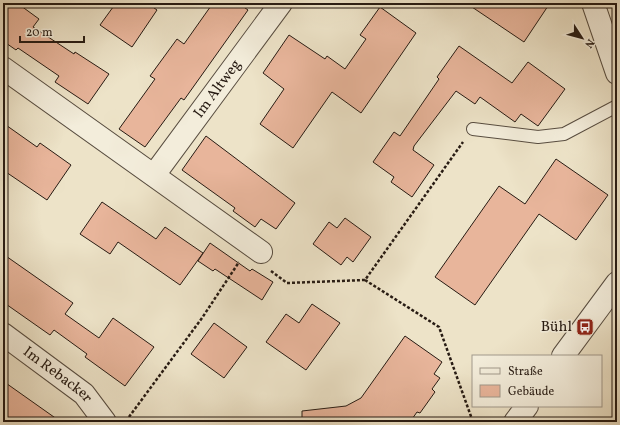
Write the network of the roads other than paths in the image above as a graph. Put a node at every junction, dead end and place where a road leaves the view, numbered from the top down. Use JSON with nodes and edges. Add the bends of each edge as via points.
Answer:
{"nodes":[{"id":1,"x":281,"y":3,"type":"edge"},
{"id":2,"x":593,"y":3,"type":"edge"},
{"id":3,"x":3,"y":68,"type":"edge"},
{"id":4,"x":617,"y":73,"type":"edge"},
{"id":5,"x":617,"y":106,"type":"edge"},
{"id":6,"x":473,"y":129,"type":"road end"},
{"id":7,"x":154,"y":175,"type":"junction"},
{"id":8,"x":256,"y":248,"type":"road end"},
{"id":9,"x":617,"y":283,"type":"edge"},
{"id":10,"x":3,"y":334,"type":"edge"},
{"id":11,"x":564,"y":355,"type":"edge"},
{"id":12,"x":526,"y":407,"type":"edge"},
{"id":13,"x":105,"y":422,"type":"edge"},
{"id":14,"x":515,"y":422,"type":"edge"}],
"edges":[{"from":1,"to":7,"type":"street","name":"Im Altweg"},
{"from":2,"to":4,"type":"street"},
{"from":3,"to":7,"type":"street"},
{"from":5,"to":6,"type":"lane","via":[[564,134],[538,137]]},
{"from":7,"to":8,"type":"street"},
{"from":9,"to":11,"type":"street"},
{"from":10,"to":13,"type":"street","name":"Im Rebacker","via":[[84,394]]},
{"from":12,"to":14,"type":"street"}]}
